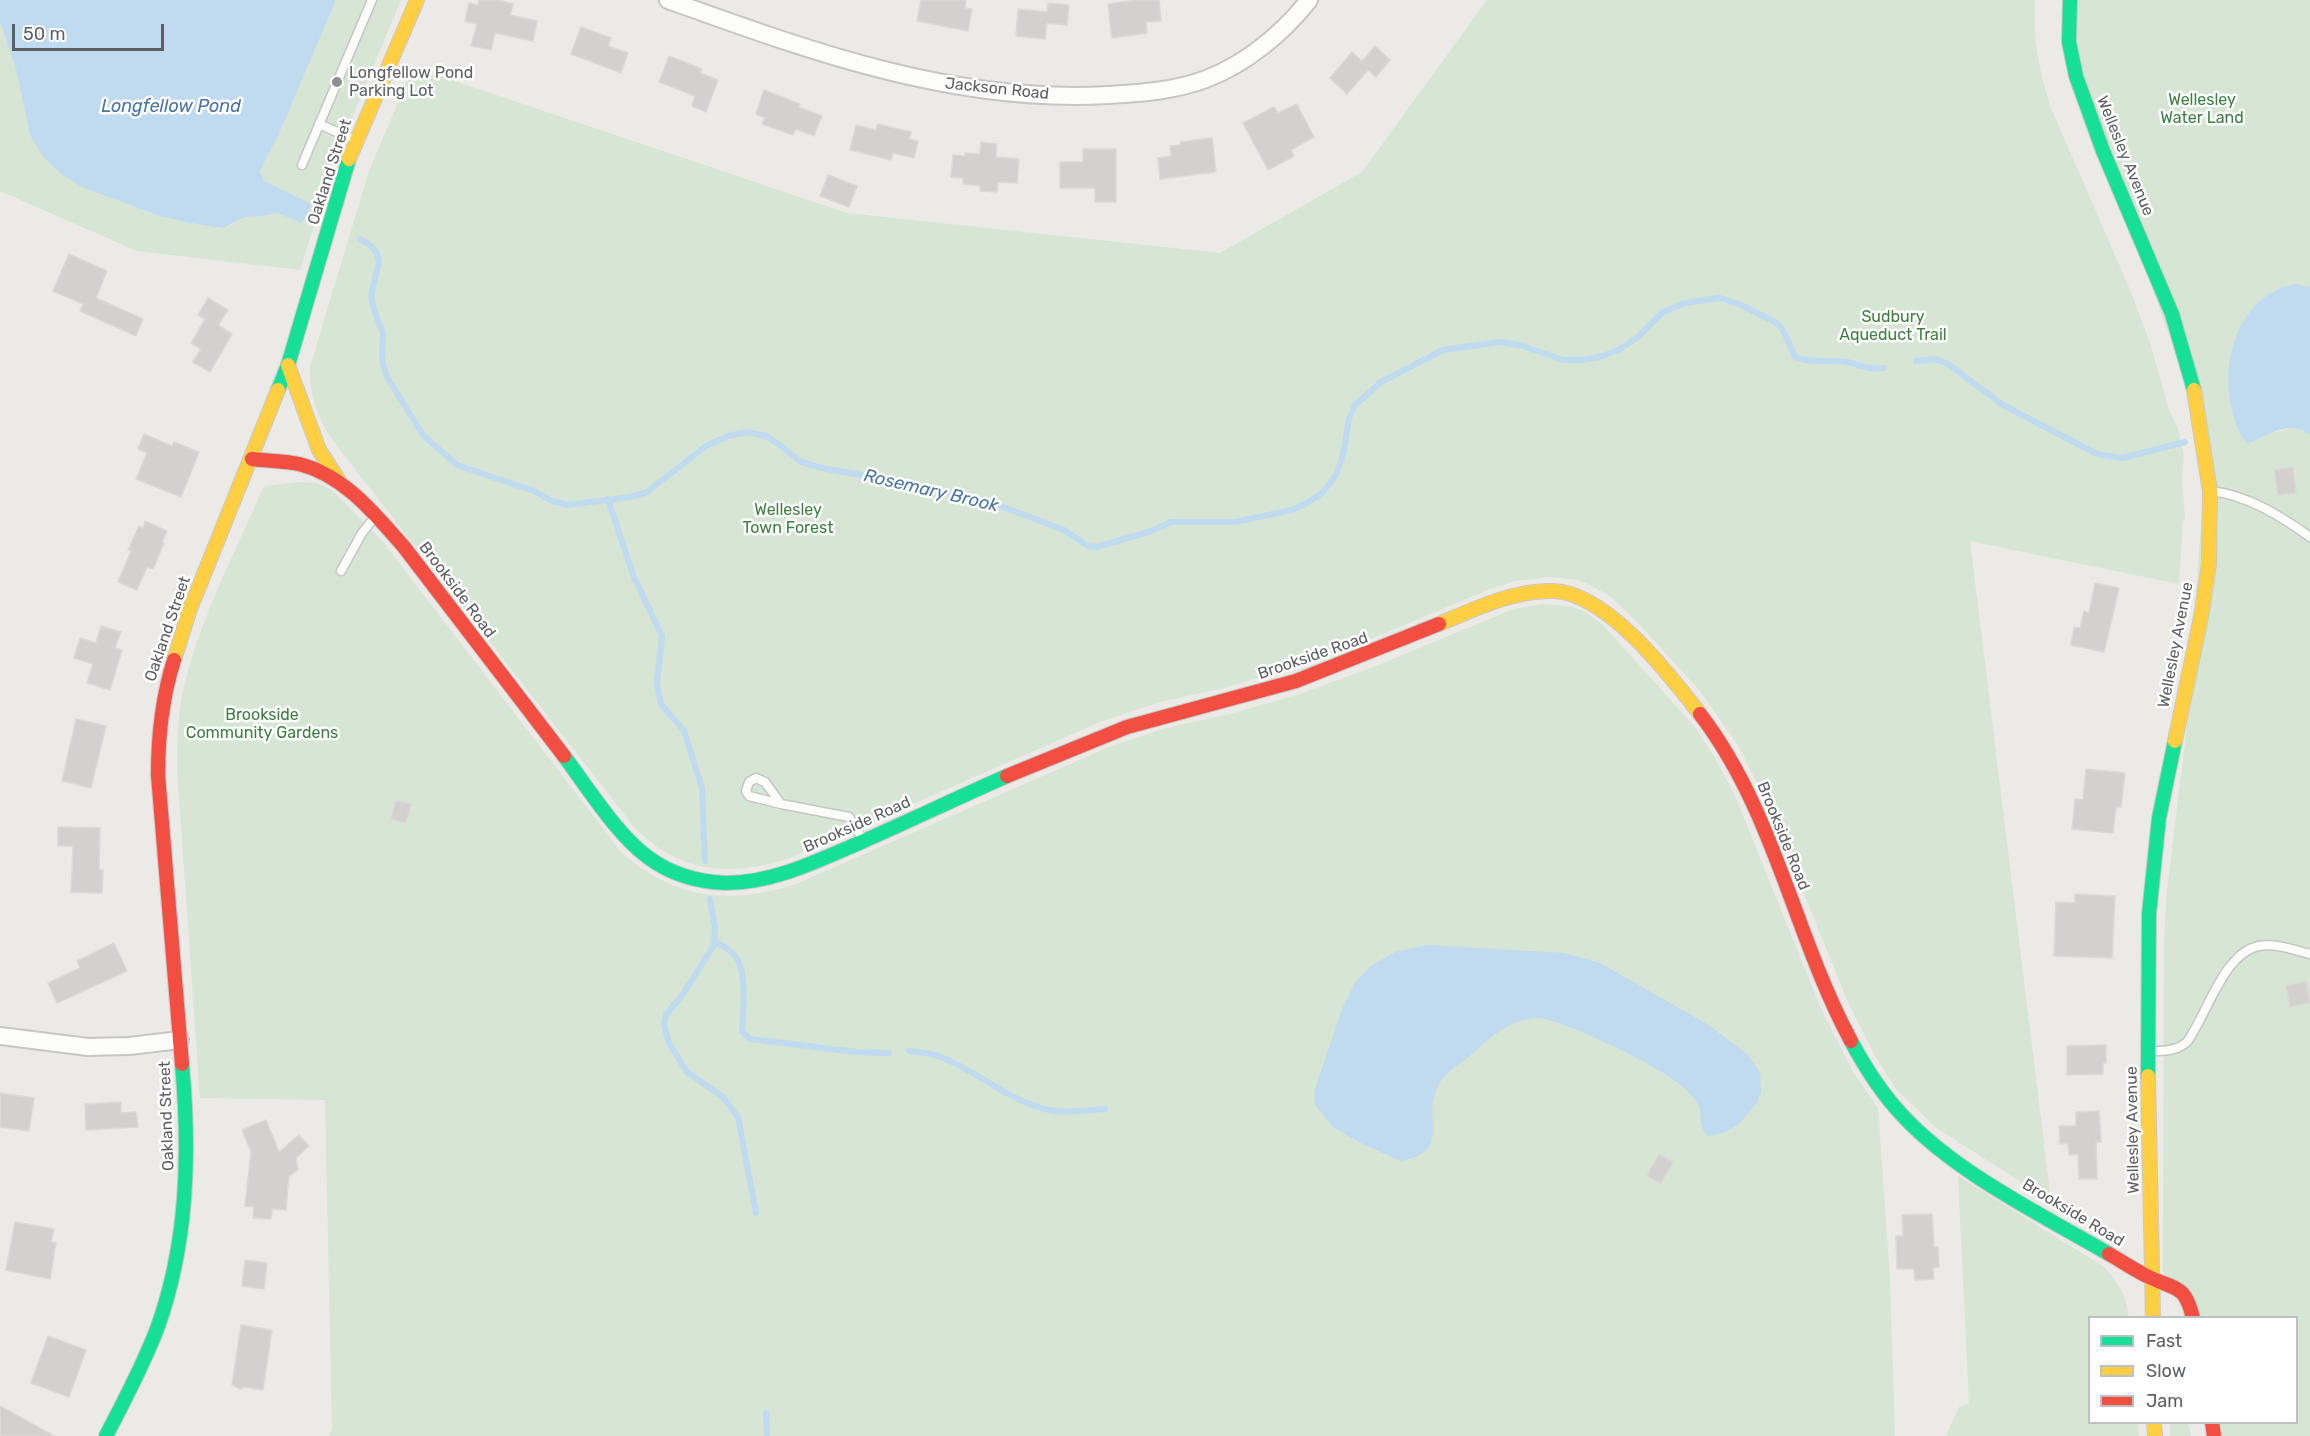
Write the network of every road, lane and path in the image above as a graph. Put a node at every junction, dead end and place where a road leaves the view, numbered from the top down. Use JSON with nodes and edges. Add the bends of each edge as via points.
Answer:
{"nodes":[{"id":1,"x":372,"y":0,"type":"edge"},
{"id":2,"x":417,"y":0,"type":"edge"},
{"id":3,"x":668,"y":0,"type":"edge"},
{"id":4,"x":1309,"y":0,"type":"edge"},
{"id":5,"x":2070,"y":0,"type":"edge"},
{"id":6,"x":319,"y":124,"type":"junction"},
{"id":7,"x":356,"y":140,"type":"junction"},
{"id":8,"x":302,"y":165,"type":"dead end"},
{"id":9,"x":288,"y":365,"type":"junction"},
{"id":10,"x":252,"y":459,"type":"junction"},
{"id":11,"x":341,"y":483,"type":"junction"},
{"id":12,"x":2210,"y":491,"type":"junction"},
{"id":13,"x":376,"y":515,"type":"junction"},
{"id":14,"x":2310,"y":537,"type":"edge"},
{"id":15,"x":341,"y":571,"type":"dead end"},
{"id":16,"x":781,"y":804,"type":"dead end"},
{"id":17,"x":863,"y":840,"type":"junction"},
{"id":18,"x":2310,"y":954,"type":"edge"},
{"id":19,"x":0,"y":1036,"type":"edge"},
{"id":20,"x":180,"y":1040,"type":"junction"},
{"id":21,"x":2148,"y":1051,"type":"junction"},
{"id":22,"x":2153,"y":1279,"type":"junction"},
{"id":23,"x":2153,"y":1316,"type":"edge"},
{"id":24,"x":2184,"y":1316,"type":"edge"},
{"id":25,"x":2193,"y":1316,"type":"edge"},
{"id":26,"x":106,"y":1436,"type":"edge"}],
"edges":[{"from":1,"to":6,"type":"lane"},
{"from":2,"to":7,"type":"street","name":"Oakland Street"},
{"from":3,"to":4,"type":"street","name":"Jackson Road","via":[[890,73],[978,88],[1083,96],[1159,92],[1207,79],[1263,46]]},
{"from":5,"to":12,"type":"street","name":"Wellesley Avenue","via":[[2069,42],[2076,76],[2103,151],[2172,314],[2198,400]]},
{"from":6,"to":7,"type":"lane"},
{"from":6,"to":8,"type":"lane"},
{"from":7,"to":9,"type":"street","name":"Oakland Street"},
{"from":9,"to":10,"type":"street","name":"Oakland Street"},
{"from":9,"to":11,"type":"street","name":"Brookside Road","via":[[319,450]]},
{"from":10,"to":11,"type":"street","name":"Brookside Road","via":[[309,467]]},
{"from":10,"to":20,"type":"street","name":"Oakland Street","via":[[183,626],[159,718],[160,809]]},
{"from":11,"to":13,"type":"street","name":"Brookside Road"},
{"from":12,"to":14,"type":"lane","via":[[2251,501]]},
{"from":12,"to":21,"type":"street","name":"Wellesley Avenue","via":[[2210,537],[2201,617],[2156,840],[2148,936]]},
{"from":13,"to":15,"type":"lane"},
{"from":13,"to":17,"type":"street","name":"Brookside Road","via":[[619,830],[652,860],[690,878],[730,884],[792,871]]},
{"from":16,"to":17,"type":"lane","via":[[845,815]]},
{"from":17,"to":22,"type":"street","name":"Brookside Road","via":[[1105,734],[1296,681],[1507,597],[1551,590],[1583,596],[1621,624],[1689,700],[1726,752],[1756,810],[1844,1026],[1868,1071],[1894,1106],[1926,1138],[1963,1166]]},
{"from":18,"to":21,"type":"lane","via":[[2270,946],[2243,953],[2226,972],[2187,1042],[2171,1051]]},
{"from":19,"to":20,"type":"street","via":[[88,1047]]},
{"from":20,"to":26,"type":"street","name":"Oakland Street","via":[[186,1156],[180,1242],[158,1327]]},
{"from":21,"to":22,"type":"street","name":"Wellesley Avenue"},
{"from":22,"to":23,"type":"street","name":"Wellesley Avenue"},
{"from":22,"to":24,"type":"street","name":"Brookside Road"},
{"from":22,"to":25,"type":"street","name":"Brookside Road","via":[[2177,1287],[2189,1302]]}]}
